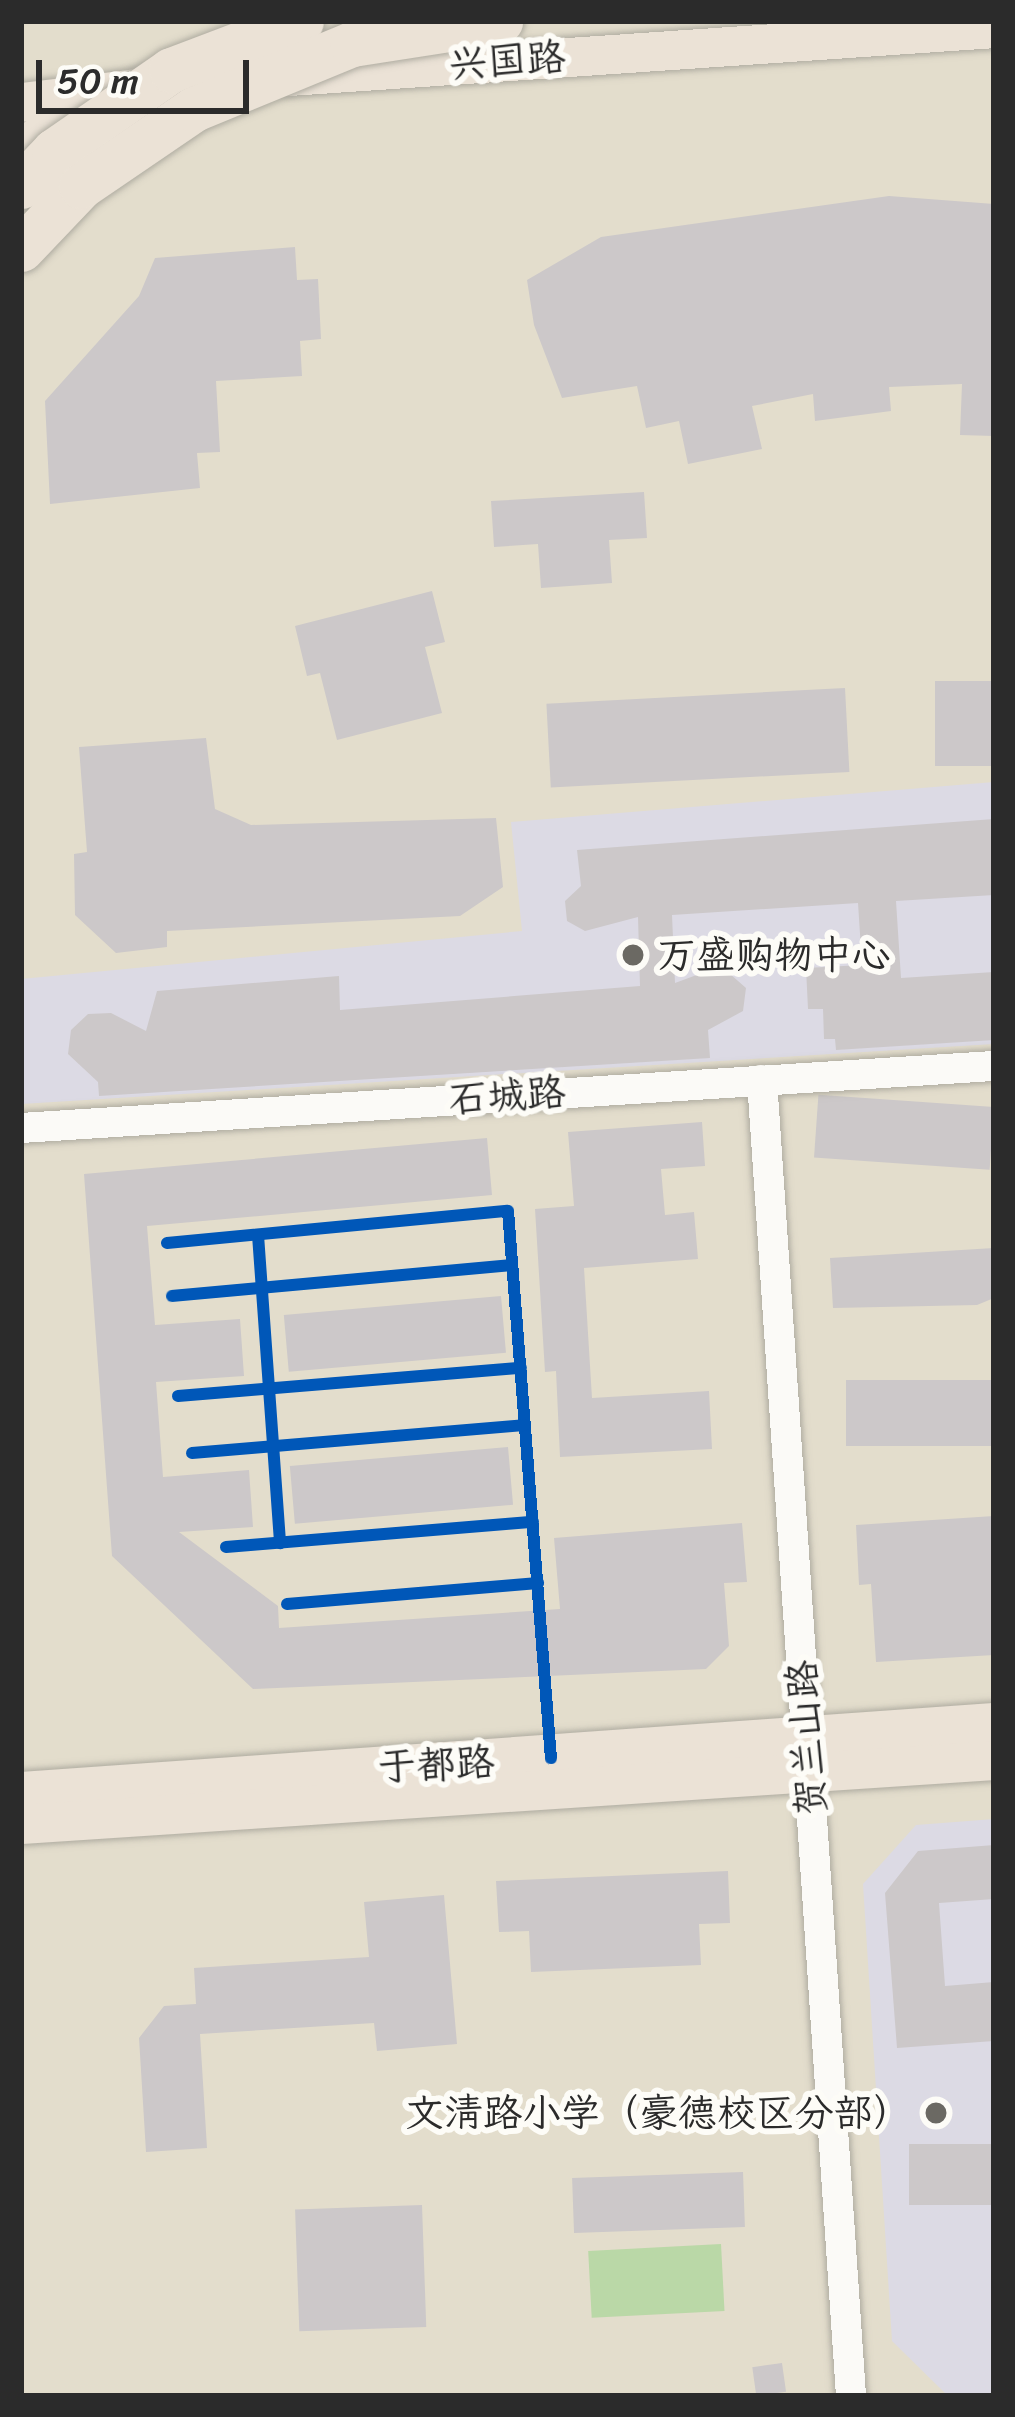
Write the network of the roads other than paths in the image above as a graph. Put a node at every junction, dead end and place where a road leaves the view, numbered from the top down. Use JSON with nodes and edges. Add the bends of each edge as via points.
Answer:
{"nodes":[{"id":1,"x":301,"y":21,"type":"edge"},
{"id":2,"x":500,"y":21,"type":"edge"},
{"id":3,"x":994,"y":28,"type":"edge"},
{"id":4,"x":112,"y":88,"type":"junction"},
{"id":5,"x":21,"y":102,"type":"edge"},
{"id":6,"x":21,"y":147,"type":"edge"},
{"id":7,"x":21,"y":186,"type":"edge"},
{"id":8,"x":21,"y":249,"type":"edge"},
{"id":9,"x":994,"y":1066,"type":"edge"},
{"id":10,"x":763,"y":1080,"type":"junction"},
{"id":11,"x":21,"y":1128,"type":"edge"},
{"id":12,"x":994,"y":1722,"type":"edge"},
{"id":13,"x":808,"y":1755,"type":"junction"},
{"id":14,"x":994,"y":1760,"type":"edge"},
{"id":15,"x":21,"y":1790,"type":"edge"},
{"id":16,"x":21,"y":1825,"type":"edge"},
{"id":17,"x":851,"y":2396,"type":"edge"}],
"edges":[{"from":1,"to":7,"type":"highway","bridge":true,"via":[[171,70],[54,151]]},
{"from":2,"to":8,"type":"highway","bridge":true,"via":[[352,44],[194,109],[81,186]]},
{"from":3,"to":4,"type":"main road","name":"兴国路"},
{"from":4,"to":5,"type":"main road","name":"兴国路"},
{"from":4,"to":6,"type":"main road"},
{"from":9,"to":10,"type":"street","name":"石城路"},
{"from":10,"to":11,"type":"street","name":"石城路"},
{"from":10,"to":13,"type":"street","name":"贺兰山路"},
{"from":12,"to":13,"type":"main road","name":"于都路"},
{"from":13,"to":14,"type":"main road","name":"于都路"},
{"from":13,"to":15,"type":"main road","name":"于都路"},
{"from":13,"to":16,"type":"main road","name":"于都路"},
{"from":13,"to":17,"type":"street","name":"贺兰山路"}]}
